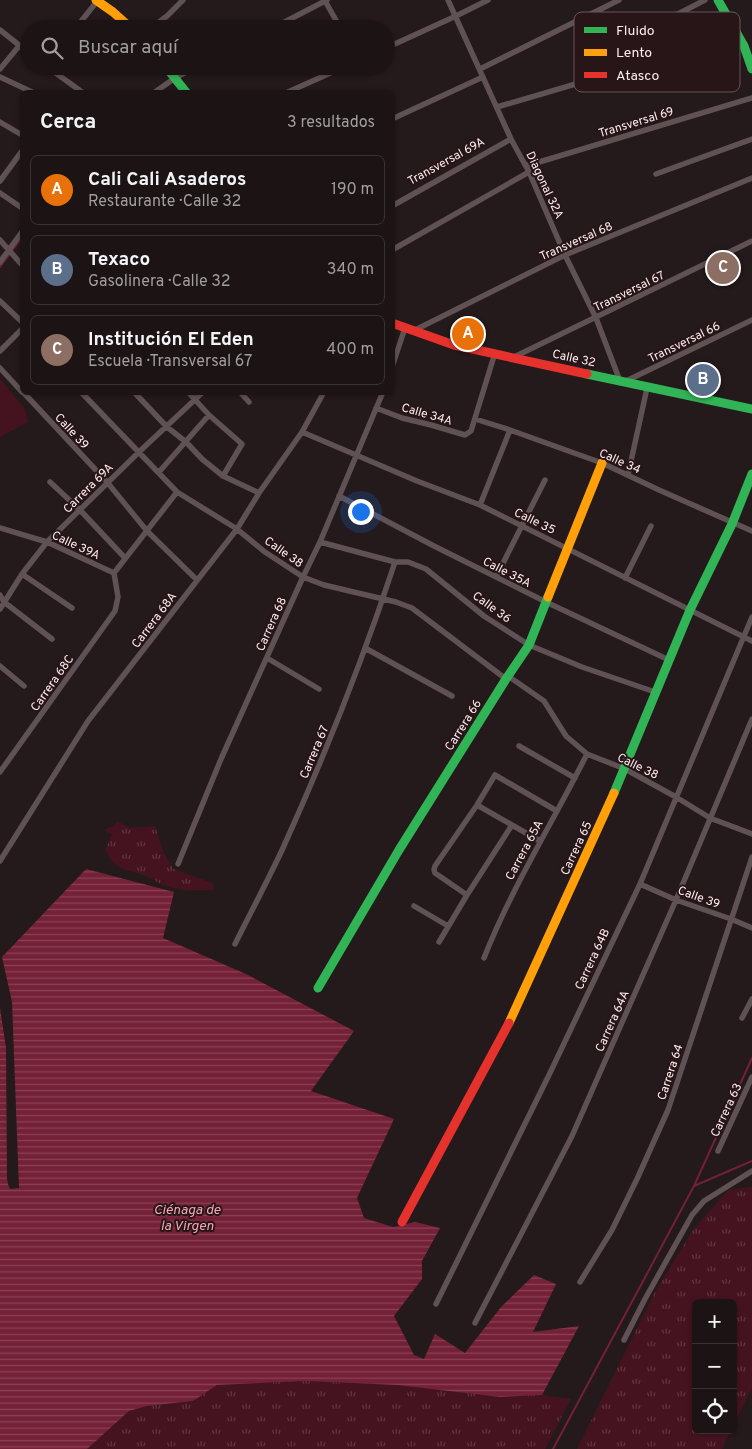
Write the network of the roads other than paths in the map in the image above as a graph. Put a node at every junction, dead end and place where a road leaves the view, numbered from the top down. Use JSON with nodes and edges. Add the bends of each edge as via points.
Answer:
{"nodes":[{"id":1,"x":97,"y":0,"type":"edge"},
{"id":2,"x":184,"y":0,"type":"edge"},
{"id":3,"x":326,"y":0,"type":"edge"},
{"id":4,"x":448,"y":0,"type":"edge"},
{"id":5,"x":488,"y":0,"type":"edge"},
{"id":6,"x":619,"y":0,"type":"edge"},
{"id":7,"x":705,"y":0,"type":"edge"},
{"id":8,"x":718,"y":0,"type":"edge"},
{"id":9,"x":476,"y":3,"type":"edge"},
{"id":10,"x":598,"y":11,"type":"edge"},
{"id":11,"x":682,"y":12,"type":"edge"},
{"id":12,"x":725,"y":12,"type":"edge"},
{"id":13,"x":456,"y":16,"type":"junction"},
{"id":14,"x":82,"y":20,"type":"edge"},
{"id":15,"x":122,"y":20,"type":"edge"},
{"id":16,"x":162,"y":20,"type":"edge"},
{"id":17,"x":288,"y":20,"type":"edge"},
{"id":18,"x":336,"y":20,"type":"edge"},
{"id":19,"x":574,"y":23,"type":"edge"},
{"id":20,"x":0,"y":30,"type":"edge"},
{"id":21,"x":395,"y":44,"type":"edge"},
{"id":22,"x":748,"y":44,"type":"edge"},
{"id":23,"x":19,"y":46,"type":"joint"},
{"id":24,"x":0,"y":69,"type":"edge"},
{"id":25,"x":480,"y":69,"type":"junction"},
{"id":26,"x":752,"y":69,"type":"edge"},
{"id":27,"x":58,"y":75,"type":"edge"},
{"id":28,"x":172,"y":75,"type":"edge"},
{"id":29,"x":181,"y":75,"type":"edge"},
{"id":30,"x":326,"y":75,"type":"edge"},
{"id":31,"x":0,"y":77,"type":"edge"},
{"id":32,"x":483,"y":77,"type":"junction"},
{"id":33,"x":175,"y":78,"type":"junction"},
{"id":34,"x":574,"y":85,"type":"edge"},
{"id":35,"x":28,"y":90,"type":"edge"},
{"id":36,"x":79,"y":90,"type":"edge"},
{"id":37,"x":158,"y":90,"type":"edge"},
{"id":38,"x":184,"y":90,"type":"edge"},
{"id":39,"x":292,"y":90,"type":"edge"},
{"id":40,"x":752,"y":98,"type":"edge"},
{"id":41,"x":496,"y":107,"type":"junction"},
{"id":42,"x":395,"y":117,"type":"edge"},
{"id":43,"x":0,"y":122,"type":"edge"},
{"id":44,"x":20,"y":134,"type":"edge"},
{"id":45,"x":511,"y":139,"type":"junction"},
{"id":46,"x":752,"y":139,"type":"edge"},
{"id":47,"x":20,"y":154,"type":"edge"},
{"id":48,"x":526,"y":166,"type":"junction"},
{"id":49,"x":529,"y":172,"type":"junction"},
{"id":50,"x":656,"y":174,"type":"dead end"},
{"id":51,"x":752,"y":178,"type":"edge"},
{"id":52,"x":0,"y":181,"type":"edge"},
{"id":53,"x":0,"y":193,"type":"edge"},
{"id":54,"x":395,"y":204,"type":"edge"},
{"id":55,"x":20,"y":207,"type":"edge"},
{"id":56,"x":20,"y":236,"type":"edge"},
{"id":57,"x":0,"y":240,"type":"edge"},
{"id":58,"x":752,"y":241,"type":"edge"},
{"id":59,"x":395,"y":248,"type":"edge"},
{"id":60,"x":11,"y":252,"type":"junction"},
{"id":61,"x":565,"y":255,"type":"junction"},
{"id":62,"x":0,"y":262,"type":"edge"},
{"id":63,"x":20,"y":263,"type":"edge"},
{"id":64,"x":0,"y":301,"type":"edge"},
{"id":65,"x":596,"y":318,"type":"junction"},
{"id":66,"x":20,"y":320,"type":"edge"},
{"id":67,"x":752,"y":320,"type":"edge"},
{"id":68,"x":395,"y":324,"type":"edge"},
{"id":69,"x":409,"y":330,"type":"junction"},
{"id":70,"x":20,"y":331,"type":"edge"},
{"id":71,"x":0,"y":351,"type":"edge"},
{"id":72,"x":495,"y":353,"type":"junction"},
{"id":73,"x":514,"y":357,"type":"junction"},
{"id":74,"x":395,"y":360,"type":"edge"},
{"id":75,"x":0,"y":368,"type":"edge"},
{"id":76,"x":622,"y":381,"type":"junction"},
{"id":77,"x":647,"y":388,"type":"junction"},
{"id":78,"x":20,"y":389,"type":"edge"},
{"id":79,"x":26,"y":395,"type":"edge"},
{"id":80,"x":84,"y":395,"type":"edge"},
{"id":81,"x":137,"y":395,"type":"edge"},
{"id":82,"x":191,"y":395,"type":"edge"},
{"id":83,"x":200,"y":395,"type":"edge"},
{"id":84,"x":243,"y":395,"type":"edge"},
{"id":85,"x":322,"y":395,"type":"edge"},
{"id":86,"x":382,"y":395,"type":"edge"},
{"id":87,"x":195,"y":400,"type":"junction"},
{"id":88,"x":249,"y":402,"type":"dead end"},
{"id":89,"x":376,"y":408,"type":"junction"},
{"id":90,"x":752,"y":409,"type":"edge"},
{"id":91,"x":209,"y":415,"type":"junction"},
{"id":92,"x":475,"y":419,"type":"junction"},
{"id":93,"x":167,"y":427,"type":"junction"},
{"id":94,"x":510,"y":430,"type":"junction"},
{"id":95,"x":302,"y":432,"type":"junction"},
{"id":96,"x":186,"y":442,"type":"junction"},
{"id":97,"x":139,"y":452,"type":"junction"},
{"id":98,"x":356,"y":454,"type":"junction"},
{"id":99,"x":602,"y":463,"type":"junction"},
{"id":100,"x":159,"y":472,"type":"junction"},
{"id":101,"x":752,"y":474,"type":"edge"},
{"id":102,"x":628,"y":475,"type":"junction"},
{"id":103,"x":223,"y":476,"type":"junction"},
{"id":104,"x":545,"y":480,"type":"dead end"},
{"id":105,"x":50,"y":482,"type":"dead end"},
{"id":106,"x":107,"y":482,"type":"junction"},
{"id":107,"x":177,"y":492,"type":"junction"},
{"id":108,"x":259,"y":493,"type":"junction"},
{"id":109,"x":339,"y":496,"type":"junction"},
{"id":110,"x":480,"y":505,"type":"junction"},
{"id":111,"x":80,"y":510,"type":"junction"},
{"id":112,"x":732,"y":524,"type":"junction"},
{"id":113,"x":522,"y":525,"type":"junction"},
{"id":114,"x":651,"y":526,"type":"dead end"},
{"id":115,"x":0,"y":528,"type":"edge"},
{"id":116,"x":236,"y":529,"type":"junction"},
{"id":117,"x":148,"y":531,"type":"junction"},
{"id":118,"x":752,"y":531,"type":"edge"},
{"id":119,"x":47,"y":542,"type":"junction"},
{"id":120,"x":320,"y":542,"type":"junction"},
{"id":121,"x":567,"y":548,"type":"junction"},
{"id":122,"x":125,"y":558,"type":"junction"},
{"id":123,"x":395,"y":562,"type":"junction"},
{"id":124,"x":114,"y":573,"type":"junction"},
{"id":125,"x":22,"y":574,"type":"junction"},
{"id":126,"x":303,"y":577,"type":"junction"},
{"id":127,"x":496,"y":577,"type":"junction"},
{"id":128,"x":625,"y":578,"type":"junction"},
{"id":129,"x":198,"y":580,"type":"junction"},
{"id":130,"x":0,"y":595,"type":"edge"},
{"id":131,"x":384,"y":598,"type":"junction"},
{"id":132,"x":4,"y":602,"type":"junction"},
{"id":133,"x":546,"y":602,"type":"junction"},
{"id":134,"x":72,"y":608,"type":"dead end"},
{"id":135,"x":0,"y":609,"type":"edge"},
{"id":136,"x":690,"y":610,"type":"junction"},
{"id":137,"x":752,"y":617,"type":"edge"},
{"id":138,"x":742,"y":637,"type":"junction"},
{"id":139,"x":52,"y":639,"type":"dead end"},
{"id":140,"x":752,"y":642,"type":"edge"},
{"id":141,"x":529,"y":645,"type":"junction"},
{"id":142,"x":365,"y":648,"type":"junction"},
{"id":143,"x":266,"y":658,"type":"junction"},
{"id":144,"x":669,"y":660,"type":"junction"},
{"id":145,"x":0,"y":666,"type":"edge"},
{"id":146,"x":507,"y":678,"type":"junction"},
{"id":147,"x":24,"y":686,"type":"dead end"},
{"id":148,"x":319,"y":690,"type":"dead end"},
{"id":149,"x":654,"y":692,"type":"junction"},
{"id":150,"x":452,"y":696,"type":"dead end"},
{"id":151,"x":752,"y":719,"type":"edge"},
{"id":152,"x":518,"y":746,"type":"dead end"},
{"id":153,"x":587,"y":754,"type":"junction"},
{"id":154,"x":625,"y":769,"type":"junction"},
{"id":155,"x":0,"y":772,"type":"edge"},
{"id":156,"x":575,"y":778,"type":"junction"},
{"id":157,"x":676,"y":797,"type":"junction"},
{"id":158,"x":477,"y":805,"type":"junction"},
{"id":159,"x":557,"y":811,"type":"junction"},
{"id":160,"x":710,"y":818,"type":"junction"},
{"id":161,"x":512,"y":825,"type":"junction"},
{"id":162,"x":752,"y":834,"type":"edge"},
{"id":163,"x":540,"y":841,"type":"junction"},
{"id":164,"x":752,"y":857,"type":"edge"},
{"id":165,"x":0,"y":861,"type":"edge"},
{"id":166,"x":178,"y":864,"type":"dead end"},
{"id":167,"x":640,"y":884,"type":"junction"},
{"id":168,"x":467,"y":895,"type":"junction"},
{"id":169,"x":676,"y":900,"type":"junction"},
{"id":170,"x":414,"y":906,"type":"dead end"},
{"id":171,"x":731,"y":919,"type":"junction"},
{"id":172,"x":448,"y":926,"type":"junction"},
{"id":173,"x":752,"y":928,"type":"edge"},
{"id":174,"x":439,"y":942,"type":"dead end"},
{"id":175,"x":236,"y":944,"type":"dead end"},
{"id":176,"x":484,"y":958,"type":"dead end"},
{"id":177,"x":318,"y":988,"type":"dead end"},
{"id":178,"x":752,"y":999,"type":"edge"},
{"id":179,"x":742,"y":1018,"type":"dead end"},
{"id":180,"x":752,"y":1077,"type":"edge"},
{"id":181,"x":718,"y":1151,"type":"dead end"},
{"id":182,"x":752,"y":1171,"type":"edge"},
{"id":183,"x":402,"y":1222,"type":"dead end"},
{"id":184,"x":580,"y":1282,"type":"dead end"},
{"id":185,"x":436,"y":1304,"type":"dead end"},
{"id":186,"x":475,"y":1323,"type":"dead end"},
{"id":187,"x":624,"y":1340,"type":"dead end"}],
"edges":[{"from":1,"to":14,"type":"street"},
{"from":1,"to":15,"type":"street"},
{"from":2,"to":16,"type":"street"},
{"from":3,"to":17,"type":"street"},
{"from":3,"to":18,"type":"street"},
{"from":4,"to":13,"type":"street","name":"Diagonal 32A"},
{"from":5,"to":9,"type":"street"},
{"from":6,"to":10,"type":"street"},
{"from":7,"to":11,"type":"street"},
{"from":8,"to":12,"type":"street"},
{"from":9,"to":13,"type":"street"},
{"from":13,"to":21,"type":"street"},
{"from":13,"to":25,"type":"street","name":"Diagonal 32A"},
{"from":19,"to":25,"type":"street"},
{"from":20,"to":23,"type":"street"},
{"from":22,"to":26,"type":"street"},
{"from":23,"to":24,"type":"street"},
{"from":25,"to":32,"type":"street","name":"Diagonal 32A"},
{"from":27,"to":36,"type":"street"},
{"from":28,"to":33,"type":"street"},
{"from":29,"to":33,"type":"street"},
{"from":30,"to":39,"type":"street"},
{"from":31,"to":35,"type":"street"},
{"from":32,"to":41,"type":"street","name":"Diagonal 32A"},
{"from":32,"to":42,"type":"street"},
{"from":33,"to":37,"type":"street"},
{"from":33,"to":38,"type":"street"},
{"from":34,"to":41,"type":"street"},
{"from":40,"to":48,"type":"street","name":"Transversal 69"},
{"from":41,"to":45,"type":"street","name":"Diagonal 32A"},
{"from":43,"to":44,"type":"street"},
{"from":45,"to":48,"type":"street","name":"Diagonal 32A"},
{"from":45,"to":54,"type":"street","name":"Transversal 69A"},
{"from":46,"to":50,"type":"street"},
{"from":47,"to":52,"type":"street"},
{"from":48,"to":49,"type":"street","name":"Diagonal 32A"},
{"from":49,"to":59,"type":"street"},
{"from":49,"to":61,"type":"street","name":"Diagonal 32A"},
{"from":51,"to":61,"type":"street","name":"Transversal 68"},
{"from":53,"to":55,"type":"street"},
{"from":56,"to":60,"type":"street"},
{"from":57,"to":60,"type":"street"},
{"from":58,"to":65,"type":"street","name":"Transversal 67"},
{"from":60,"to":62,"type":"street"},
{"from":60,"to":63,"type":"street"},
{"from":61,"to":65,"type":"street","name":"Diagonal 32A"},
{"from":61,"to":69,"type":"street","name":"Transversal 68"},
{"from":64,"to":66,"type":"street"},
{"from":65,"to":73,"type":"street","name":"Transversal 67"},
{"from":65,"to":76,"type":"street","name":"Diagonal 32A"},
{"from":67,"to":76,"type":"street","name":"Transversal 66"},
{"from":68,"to":69,"type":"street","name":"Calle 32"},
{"from":69,"to":72,"type":"street","name":"Calle 32","via":[[454,345]]},
{"from":69,"to":74,"type":"street"},
{"from":70,"to":71,"type":"street"},
{"from":72,"to":73,"type":"street","name":"Calle 32"},
{"from":72,"to":92,"type":"street"},
{"from":73,"to":76,"type":"street","name":"Calle 32"},
{"from":75,"to":78,"type":"street","name":"Calle 39"},
{"from":76,"to":77,"type":"street","name":"Calle 32"},
{"from":77,"to":90,"type":"street","name":"Calle 32"},
{"from":77,"to":102,"type":"street"},
{"from":79,"to":106,"type":"street","name":"Calle 39"},
{"from":80,"to":97,"type":"street","name":"Calle 38"},
{"from":81,"to":93,"type":"street"},
{"from":82,"to":87,"type":"street"},
{"from":83,"to":87,"type":"street","name":"Carrera 69A"},
{"from":84,"to":88,"type":"street"},
{"from":85,"to":95,"type":"street","name":"Carrera 68A"},
{"from":86,"to":89,"type":"street","name":"Carrera 68"},
{"from":87,"to":91,"type":"street"},
{"from":87,"to":93,"type":"street","name":"Carrera 69A"},
{"from":89,"to":92,"type":"street","name":"Calle 34A","via":[[465,435],[471,431]]},
{"from":89,"to":98,"type":"street","name":"Carrera 68"},
{"from":91,"to":96,"type":"street"},
{"from":91,"to":103,"type":"street","via":[[242,444]]},
{"from":92,"to":94,"type":"street","name":"Calle 34"},
{"from":93,"to":96,"type":"street"},
{"from":93,"to":97,"type":"street","name":"Carrera 69A"},
{"from":94,"to":99,"type":"street","name":"Calle 34"},
{"from":94,"to":110,"type":"street"},
{"from":95,"to":98,"type":"street","name":"Calle 35"},
{"from":95,"to":108,"type":"street","name":"Carrera 68A"},
{"from":96,"to":100,"type":"street"},
{"from":96,"to":103,"type":"street"},
{"from":97,"to":100,"type":"street","name":"Calle 38"},
{"from":97,"to":106,"type":"street","name":"Carrera 69A"},
{"from":98,"to":109,"type":"street","name":"Carrera 68"},
{"from":98,"to":110,"type":"street","name":"Calle 35"},
{"from":99,"to":102,"type":"street","name":"Calle 34"},
{"from":99,"to":121,"type":"street","name":"Carrera 66"},
{"from":100,"to":107,"type":"street","name":"Calle 38"},
{"from":101,"to":112,"type":"street","name":"Carrera 65"},
{"from":102,"to":112,"type":"street","name":"Calle 34"},
{"from":103,"to":108,"type":"street"},
{"from":104,"to":113,"type":"street"},
{"from":105,"to":111,"type":"street"},
{"from":106,"to":111,"type":"street","name":"Carrera 69A"},
{"from":106,"to":117,"type":"street","name":"Calle 39"},
{"from":107,"to":116,"type":"street","name":"Calle 38"},
{"from":107,"to":117,"type":"street"},
{"from":108,"to":116,"type":"street","name":"Carrera 68A"},
{"from":109,"to":120,"type":"street","name":"Carrera 68"},
{"from":109,"to":127,"type":"street","name":"Calle 35A"},
{"from":110,"to":113,"type":"street","name":"Calle 35"},
{"from":111,"to":119,"type":"street","name":"Carrera 69A"},
{"from":111,"to":122,"type":"street"},
{"from":112,"to":118,"type":"street","name":"Calle 34"},
{"from":112,"to":136,"type":"street","name":"Carrera 65"},
{"from":113,"to":121,"type":"street","name":"Calle 35"},
{"from":113,"to":127,"type":"street"},
{"from":114,"to":128,"type":"street"},
{"from":115,"to":119,"type":"street","name":"Calle 39A"},
{"from":116,"to":126,"type":"street","name":"Calle 38"},
{"from":116,"to":129,"type":"street","name":"Carrera 68A"},
{"from":117,"to":122,"type":"street"},
{"from":117,"to":129,"type":"street","name":"Calle 39"},
{"from":119,"to":124,"type":"street","name":"Calle 39A"},
{"from":119,"to":125,"type":"street","name":"Carrera 69A"},
{"from":120,"to":123,"type":"street","name":"Calle 36"},
{"from":120,"to":126,"type":"street","name":"Carrera 68"},
{"from":121,"to":128,"type":"street","name":"Calle 35"},
{"from":121,"to":133,"type":"street","name":"Carrera 66"},
{"from":122,"to":124,"type":"street"},
{"from":123,"to":131,"type":"street","name":"Carrera 67"},
{"from":123,"to":141,"type":"street","name":"Calle 36","via":[[408,562],[426,569],[484,616]]},
{"from":124,"to":155,"type":"street","name":"Carrera 68C","via":[[118,604],[110,618]]},
{"from":125,"to":132,"type":"street","name":"Carrera 69A"},
{"from":125,"to":134,"type":"street"},
{"from":126,"to":131,"type":"street","name":"Calle 38"},
{"from":126,"to":143,"type":"street","name":"Carrera 68"},
{"from":127,"to":133,"type":"street","name":"Calle 35A"},
{"from":128,"to":136,"type":"street","name":"Calle 35"},
{"from":129,"to":165,"type":"street","name":"Carrera 68A","via":[[88,721]]},
{"from":130,"to":132,"type":"street"},
{"from":131,"to":142,"type":"street","name":"Carrera 67"},
{"from":131,"to":146,"type":"street","name":"Calle 38","via":[[412,608]]},
{"from":132,"to":135,"type":"street","name":"Carrera 69A"},
{"from":132,"to":139,"type":"street"},
{"from":133,"to":141,"type":"street","name":"Carrera 66"},
{"from":133,"to":144,"type":"street","name":"Calle 35A"},
{"from":136,"to":138,"type":"street","name":"Calle 35"},
{"from":136,"to":144,"type":"street","name":"Carrera 65"},
{"from":137,"to":138,"type":"street","name":"Carrera 64B"},
{"from":138,"to":140,"type":"street","name":"Calle 35"},
{"from":138,"to":157,"type":"street","name":"Carrera 64B"},
{"from":141,"to":146,"type":"street","name":"Carrera 66"},
{"from":141,"to":149,"type":"street","name":"Calle 36"},
{"from":142,"to":150,"type":"street"},
{"from":142,"to":175,"type":"street","name":"Carrera 67","via":[[337,724]]},
{"from":143,"to":148,"type":"street"},
{"from":143,"to":166,"type":"street","name":"Carrera 68"},
{"from":144,"to":149,"type":"street","name":"Carrera 65"},
{"from":145,"to":147,"type":"street"},
{"from":146,"to":153,"type":"street","name":"Calle 38","via":[[544,701],[566,736]]},
{"from":146,"to":177,"type":"street","name":"Carrera 66","via":[[399,850]]},
{"from":149,"to":154,"type":"street","name":"Carrera 65"},
{"from":151,"to":160,"type":"street","name":"Carrera 64A"},
{"from":152,"to":156,"type":"street"},
{"from":153,"to":154,"type":"street","name":"Calle 38"},
{"from":153,"to":156,"type":"street","name":"Carrera 65A"},
{"from":154,"to":157,"type":"street","name":"Calle 38"},
{"from":154,"to":183,"type":"street","name":"Carrera 65","via":[[512,1018]]},
{"from":156,"to":159,"type":"street","name":"Carrera 65A"},
{"from":157,"to":160,"type":"street","name":"Calle 38"},
{"from":157,"to":167,"type":"street","name":"Carrera 64B"},
{"from":158,"to":159,"type":"street","via":[[495,775]]},
{"from":158,"to":161,"type":"street"},
{"from":158,"to":168,"type":"street","via":[[434,870]]},
{"from":159,"to":163,"type":"street","name":"Carrera 65A"},
{"from":160,"to":162,"type":"street","name":"Calle 38"},
{"from":160,"to":169,"type":"street","name":"Carrera 64A"},
{"from":161,"to":163,"type":"street"},
{"from":161,"to":168,"type":"street"},
{"from":163,"to":176,"type":"street","name":"Carrera 65A"},
{"from":164,"to":171,"type":"street","name":"Carrera 64"},
{"from":167,"to":169,"type":"street","name":"Calle 39"},
{"from":167,"to":185,"type":"street","name":"Carrera 64B"},
{"from":168,"to":172,"type":"street"},
{"from":169,"to":171,"type":"street","name":"Calle 39"},
{"from":169,"to":186,"type":"street","name":"Carrera 64A","via":[[572,1136]]},
{"from":170,"to":172,"type":"street"},
{"from":171,"to":173,"type":"street","name":"Calle 39"},
{"from":171,"to":184,"type":"street","name":"Carrera 64","via":[[668,1110],[612,1230]]},
{"from":172,"to":174,"type":"street"},
{"from":178,"to":179,"type":"street"},
{"from":180,"to":181,"type":"street","name":"Carrera 63"},
{"from":182,"to":187,"type":"street","via":[[704,1201],[692,1215]]}]}
